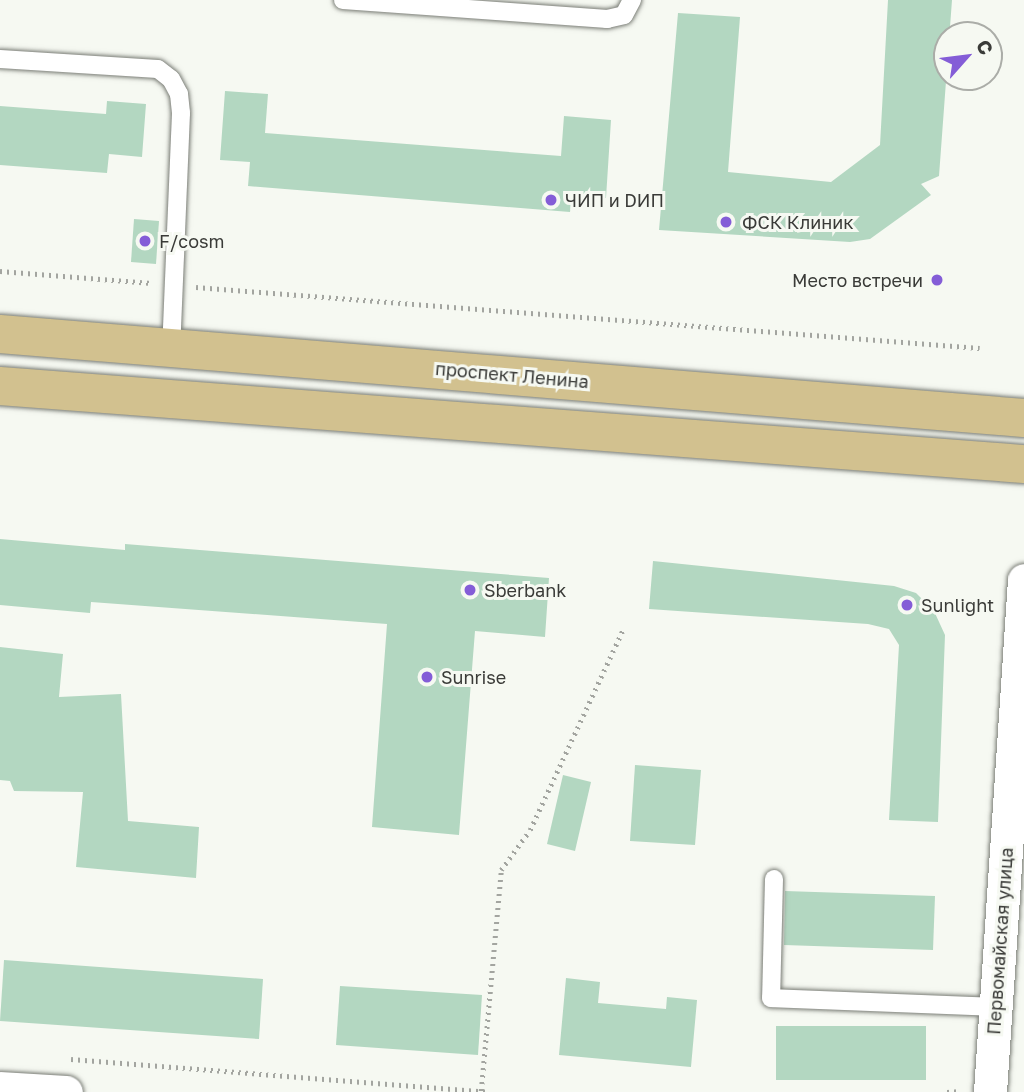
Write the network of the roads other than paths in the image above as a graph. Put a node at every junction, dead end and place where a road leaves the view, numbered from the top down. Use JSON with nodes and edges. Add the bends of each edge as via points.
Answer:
{"nodes":[{"id":1,"x":343,"y":0,"type":"edge"},
{"id":2,"x":632,"y":0,"type":"edge"},
{"id":3,"x":0,"y":59,"type":"edge"},
{"id":4,"x":0,"y":334,"type":"edge"},
{"id":5,"x":171,"y":347,"type":"junction"},
{"id":6,"x":0,"y":386,"type":"edge"},
{"id":7,"x":1024,"y":418,"type":"edge"},
{"id":8,"x":1024,"y":464,"type":"edge"},
{"id":9,"x":1024,"y":580,"type":"edge"},
{"id":10,"x":1016,"y":814,"type":"edge"},
{"id":11,"x":774,"y":879,"type":"dead end"},
{"id":12,"x":995,"y":1007,"type":"junction"},
{"id":13,"x":0,"y":1088,"type":"edge"},
{"id":14,"x":66,"y":1092,"type":"edge"},
{"id":15,"x":990,"y":1092,"type":"edge"}],
"edges":[{"from":1,"to":2,"type":"lane","via":[[607,19],[624,15]]},
{"from":3,"to":5,"type":"lane","via":[[158,69],[171,79],[181,113]]},
{"from":4,"to":5,"type":"main road","name":"проспект Ленина"},
{"from":5,"to":7,"type":"main road","name":"проспект Ленина"},
{"from":6,"to":8,"type":"main road"},
{"from":9,"to":10,"type":"street","name":"Первомайская улица"},
{"from":10,"to":12,"type":"street","name":"Первомайская улица"},
{"from":11,"to":12,"type":"lane","via":[[771,998]]},
{"from":12,"to":15,"type":"street","name":"Первомайская улица"},
{"from":13,"to":14,"type":"street"}]}
